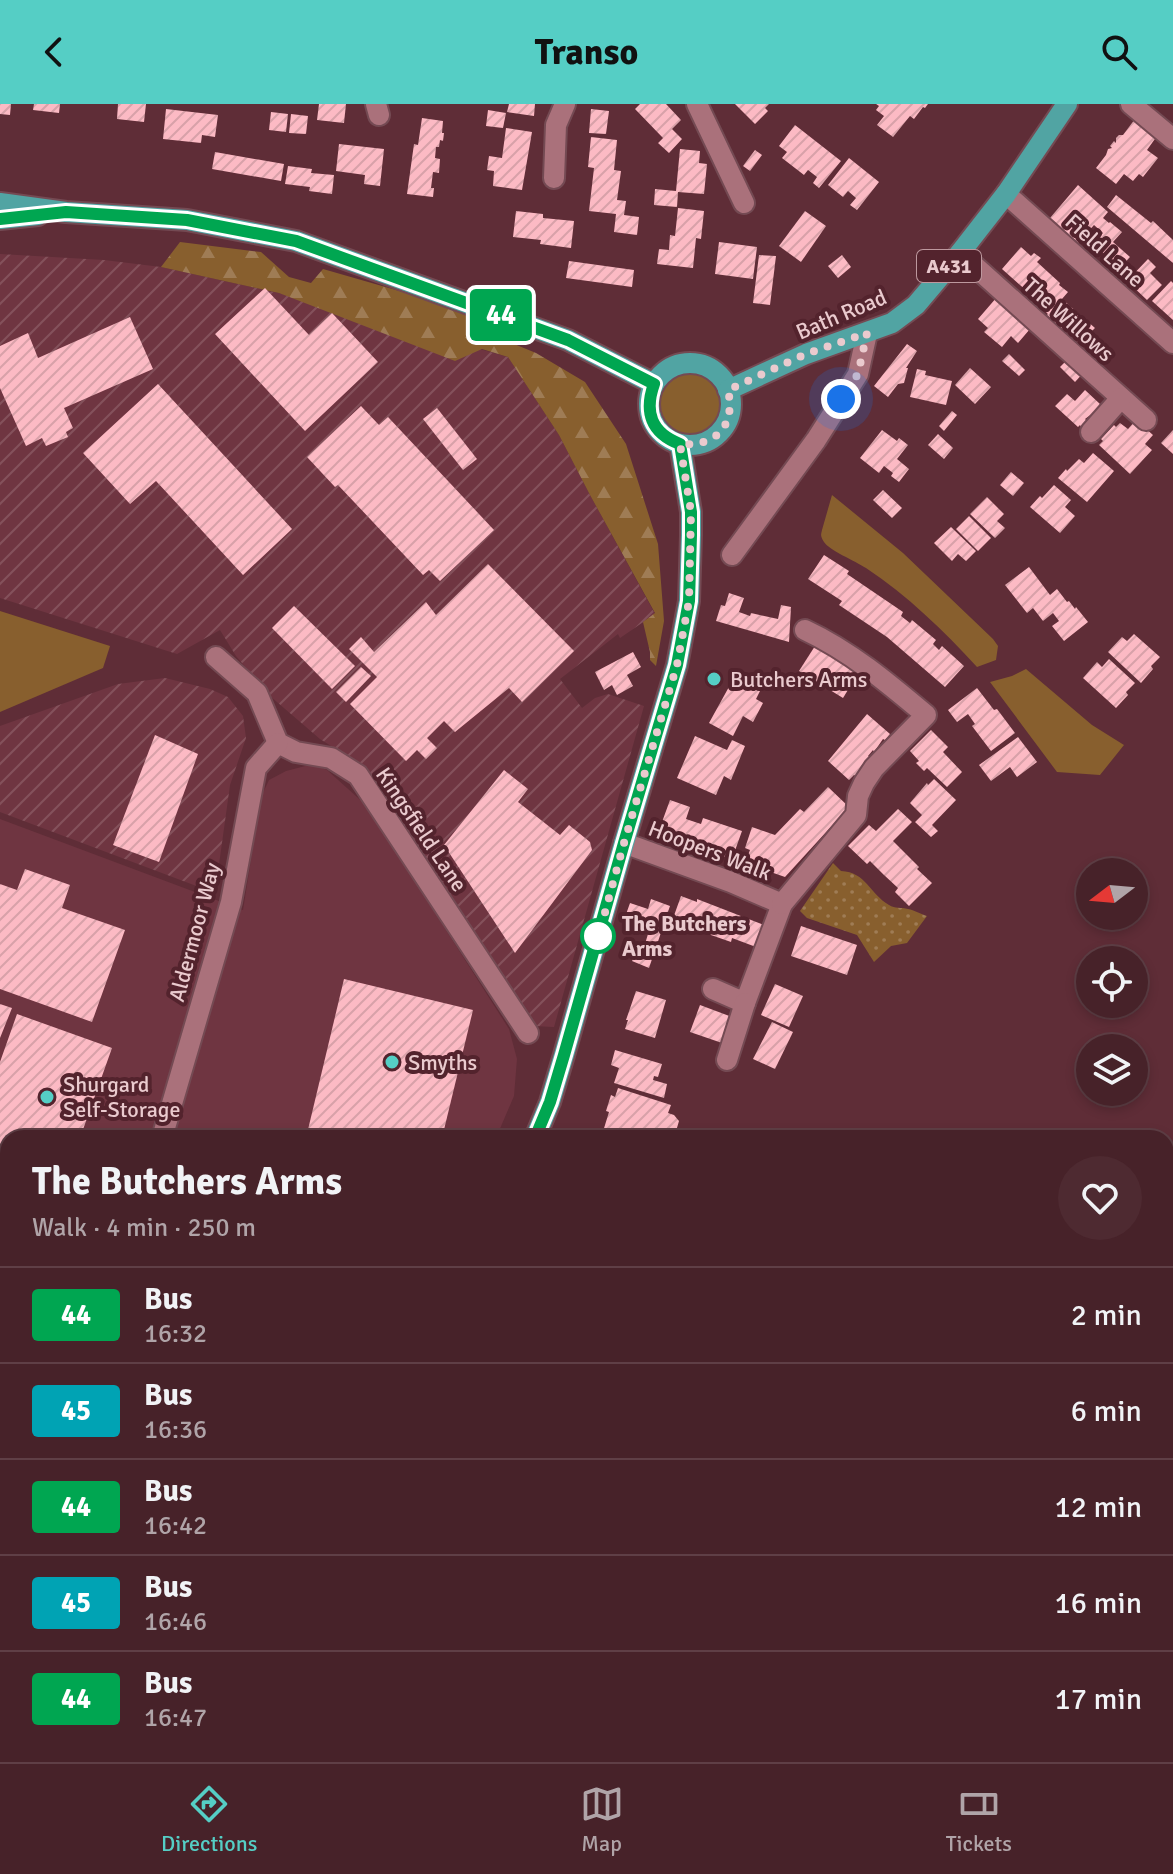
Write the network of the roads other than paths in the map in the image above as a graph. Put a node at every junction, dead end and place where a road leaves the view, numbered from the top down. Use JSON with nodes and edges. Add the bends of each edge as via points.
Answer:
{"nodes":[{"id":1,"x":565,"y":104,"type":"edge"},
{"id":2,"x":697,"y":104,"type":"edge"},
{"id":3,"x":1067,"y":104,"type":"edge"},
{"id":4,"x":1131,"y":104,"type":"edge"},
{"id":5,"x":1173,"y":139,"type":"edge"},
{"id":6,"x":554,"y":178,"type":"dead end"},
{"id":7,"x":1006,"y":194,"type":"junction"},
{"id":8,"x":0,"y":203,"type":"edge"},
{"id":9,"x":744,"y":203,"type":"dead end"},
{"id":10,"x":66,"y":212,"type":"junction"},
{"id":11,"x":0,"y":219,"type":"edge"},
{"id":12,"x":960,"y":253,"type":"junction"},
{"id":13,"x":867,"y":333,"type":"junction"},
{"id":14,"x":1173,"y":343,"type":"edge"},
{"id":15,"x":654,"y":384,"type":"junction"},
{"id":16,"x":728,"y":390,"type":"junction"},
{"id":17,"x":1121,"y":398,"type":"junction"},
{"id":18,"x":1146,"y":420,"type":"dead end"},
{"id":19,"x":1091,"y":432,"type":"dead end"},
{"id":20,"x":680,"y":444,"type":"junction"},
{"id":21,"x":732,"y":555,"type":"dead end"},
{"id":22,"x":805,"y":630,"type":"dead end"},
{"id":23,"x":216,"y":657,"type":"dead end"},
{"id":24,"x":278,"y":743,"type":"junction"},
{"id":25,"x":624,"y":843,"type":"junction"},
{"id":26,"x":782,"y":904,"type":"junction"},
{"id":27,"x":713,"y":989,"type":"dead end"},
{"id":28,"x":745,"y":1003,"type":"junction"},
{"id":29,"x":528,"y":1033,"type":"dead end"},
{"id":30,"x":727,"y":1060,"type":"dead end"},
{"id":31,"x":164,"y":1130,"type":"edge"},
{"id":32,"x":538,"y":1130,"type":"edge"}],
"edges":[{"from":1,"to":6,"type":"street","via":[[556,125]]},
{"from":2,"to":9,"type":"street"},
{"from":3,"to":7,"type":"main road","name":"Bath Road","number":"A431"},
{"from":4,"to":5,"type":"street"},
{"from":7,"to":12,"type":"main road","name":"Bath Road","number":"A431"},
{"from":7,"to":14,"type":"street","name":"Field Lane"},
{"from":8,"to":10,"type":"main road"},
{"from":10,"to":11,"type":"main road"},
{"from":10,"to":15,"type":"main road","via":[[187,220],[296,241],[568,340]]},
{"from":12,"to":13,"type":"main road","name":"Bath Road","number":"A431","via":[[916,305]]},
{"from":12,"to":17,"type":"street","name":"The Willows"},
{"from":13,"to":16,"type":"main road","name":"Bath Road","number":"A431"},
{"from":13,"to":21,"type":"street","via":[[858,374]]},
{"from":15,"to":16,"type":"main road","via":[[675,366],[691,363],[719,375]]},
{"from":15,"to":20,"type":"main road","via":[[650,415],[657,430]]},
{"from":16,"to":20,"type":"main road","via":[[730,414],[723,430],[710,441]]},
{"from":17,"to":18,"type":"street","name":"The Willows"},
{"from":17,"to":19,"type":"street"},
{"from":20,"to":25,"type":"main road","via":[[691,512],[689,601],[677,665]]},
{"from":22,"to":26,"type":"street","via":[[850,655],[926,715],[874,768],[858,796],[856,815]]},
{"from":23,"to":24,"type":"street","via":[[257,693]]},
{"from":24,"to":29,"type":"street","name":"Kingsfield Lane","via":[[331,758],[358,775]]},
{"from":24,"to":31,"type":"street","name":"Aldermoor Way","via":[[256,768],[231,902]]},
{"from":25,"to":26,"type":"street","name":"Hoopers Walk"},
{"from":25,"to":32,"type":"main road"},
{"from":26,"to":28,"type":"street","name":"Hoopers Walk"},
{"from":27,"to":28,"type":"street"},
{"from":28,"to":30,"type":"street","name":"Hoopers Walk"}]}
